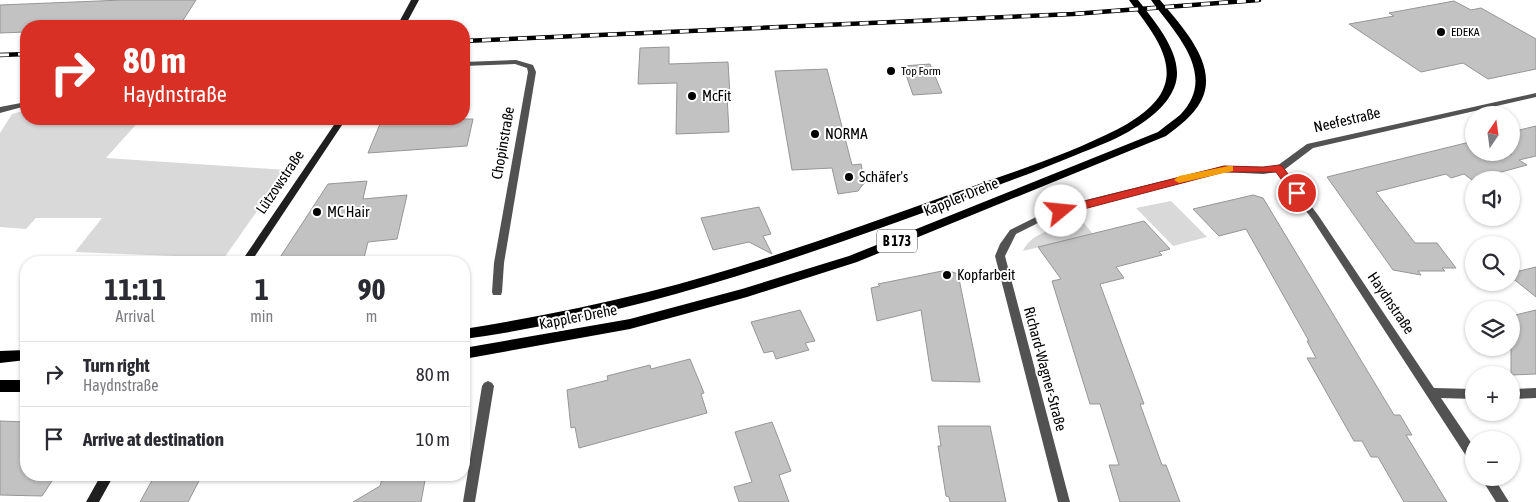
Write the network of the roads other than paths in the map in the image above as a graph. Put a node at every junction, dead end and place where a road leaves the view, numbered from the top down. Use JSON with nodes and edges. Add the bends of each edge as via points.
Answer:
{"nodes":[{"id":1,"x":415,"y":0,"type":"edge"},
{"id":2,"x":1133,"y":0,"type":"edge"},
{"id":3,"x":1154,"y":0,"type":"edge"},
{"id":4,"x":405,"y":20,"type":"edge"},
{"id":5,"x":470,"y":64,"type":"edge"},
{"id":6,"x":1536,"y":95,"type":"edge"},
{"id":7,"x":20,"y":105,"type":"edge"},
{"id":8,"x":0,"y":110,"type":"edge"},
{"id":9,"x":338,"y":125,"type":"edge"},
{"id":10,"x":1279,"y":169,"type":"junction"},
{"id":11,"x":250,"y":256,"type":"edge"},
{"id":12,"x":497,"y":292,"type":"dead end"},
{"id":13,"x":470,"y":333,"type":"edge"},
{"id":14,"x":470,"y":353,"type":"edge"},
{"id":15,"x":20,"y":355,"type":"edge"},
{"id":16,"x":0,"y":357,"type":"edge"},
{"id":17,"x":0,"y":386,"type":"edge"},
{"id":18,"x":20,"y":386,"type":"edge"},
{"id":19,"x":488,"y":386,"type":"dead end"},
{"id":20,"x":1431,"y":392,"type":"junction"},
{"id":21,"x":1536,"y":393,"type":"edge"},
{"id":22,"x":1465,"y":394,"type":"edge"},
{"id":23,"x":1520,"y":394,"type":"edge"},
{"id":24,"x":1465,"y":444,"type":"edge"},
{"id":25,"x":104,"y":481,"type":"edge"},
{"id":26,"x":1492,"y":486,"type":"edge"},
{"id":27,"x":92,"y":502,"type":"edge"},
{"id":28,"x":469,"y":502,"type":"edge"},
{"id":29,"x":1064,"y":502,"type":"edge"},
{"id":30,"x":1502,"y":502,"type":"edge"}],
"edges":[{"from":1,"to":4,"type":"street"},
{"from":2,"to":13,"type":"main road","name":"Kappler Drehe","number":"B 173","via":[[1163,41],[1173,74],[1160,103],[1139,122],[1122,131],[1015,175],[757,267],[639,299]]},
{"from":3,"to":14,"type":"main road","name":"Kappler Drehe","number":"B 173","via":[[1193,49],[1201,74],[1198,94],[1186,116],[1162,134],[811,274],[630,324]]},
{"from":5,"to":12,"type":"street","name":"Chopinstraße","via":[[516,62],[530,67],[532,72],[499,263]]},
{"from":6,"to":10,"type":"street","name":"Neefestraße","via":[[1310,146]]},
{"from":7,"to":8,"type":"street"},
{"from":9,"to":11,"type":"street","name":"Lützowstraße"},
{"from":10,"to":20,"type":"street","name":"Haydnstraße"},
{"from":10,"to":29,"type":"street","name":"Richard-Wagner-Straße","via":[[1224,169],[1078,206],[1043,217],[1013,232],[1005,244],[1000,256]]},
{"from":15,"to":16,"type":"main road"},
{"from":17,"to":18,"type":"main road"},
{"from":19,"to":28,"type":"street"},
{"from":20,"to":22,"type":"street"},
{"from":20,"to":24,"type":"street","name":"Haydnstraße"},
{"from":21,"to":23,"type":"street"},
{"from":25,"to":27,"type":"street"},
{"from":26,"to":30,"type":"street"}]}
